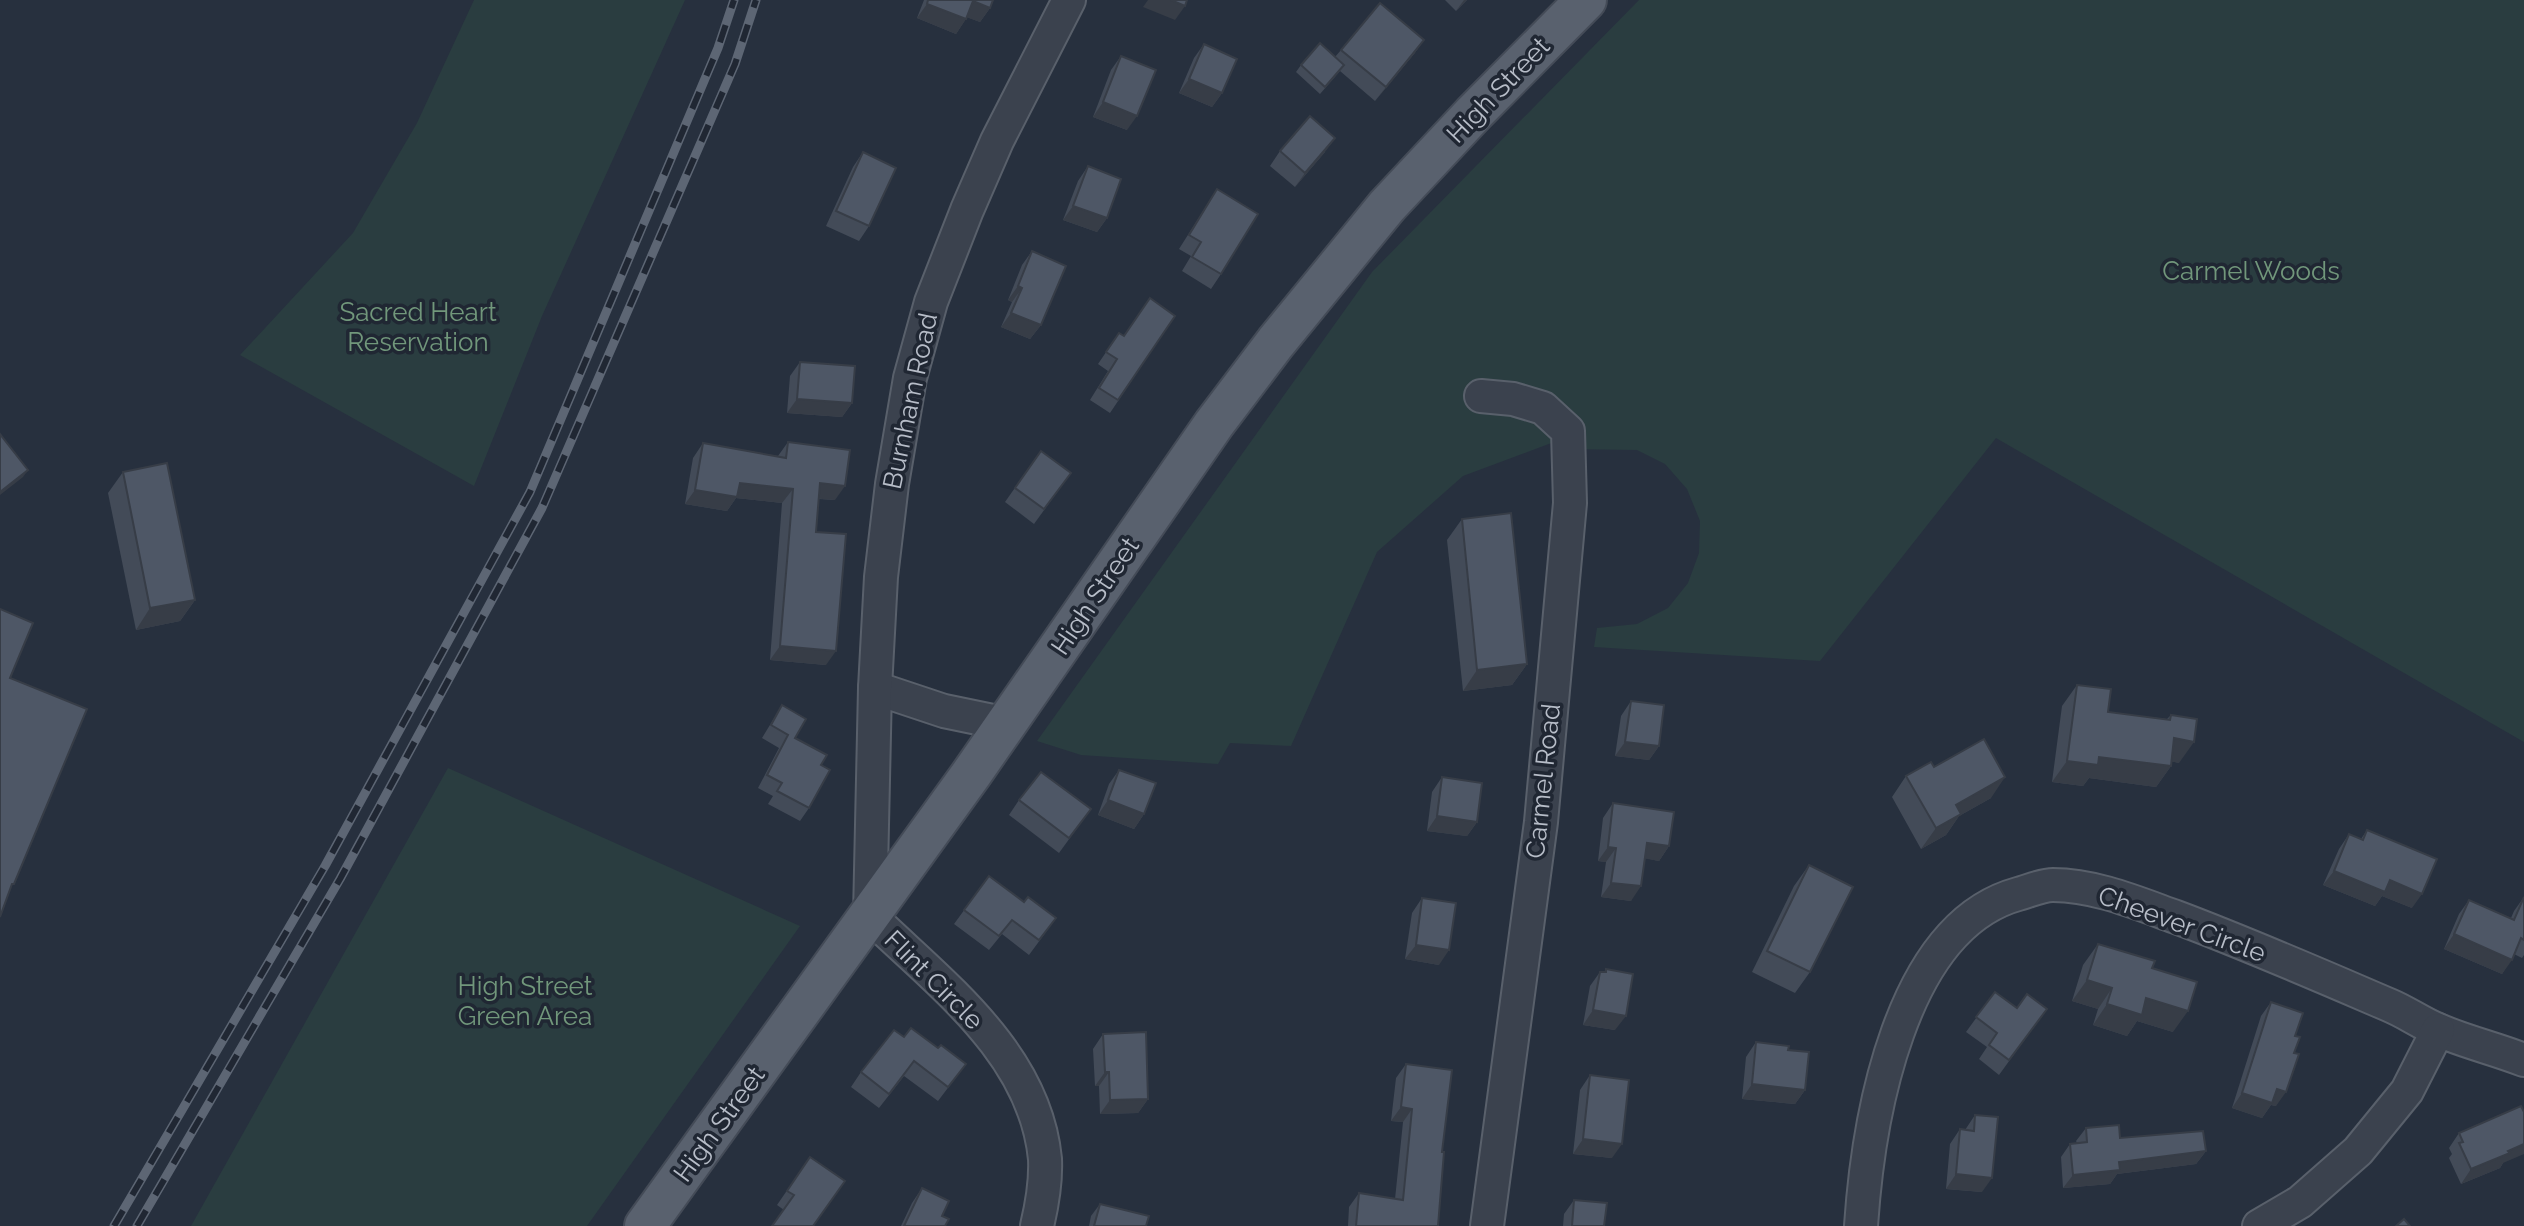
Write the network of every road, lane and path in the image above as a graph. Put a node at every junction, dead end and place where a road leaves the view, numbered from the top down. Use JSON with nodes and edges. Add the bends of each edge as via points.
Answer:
{"nodes":[{"id":1,"x":1069,"y":0,"type":"edge"},
{"id":2,"x":1586,"y":0,"type":"edge"},
{"id":3,"x":1481,"y":396,"type":"dead end"},
{"id":4,"x":875,"y":688,"type":"junction"},
{"id":5,"x":1007,"y":724,"type":"junction"},
{"id":6,"x":870,"y":916,"type":"junction"},
{"id":7,"x":2438,"y":1030,"type":"junction"},
{"id":8,"x":2524,"y":1060,"type":"edge"},
{"id":9,"x":645,"y":1226,"type":"edge"},
{"id":10,"x":1037,"y":1226,"type":"edge"},
{"id":11,"x":1487,"y":1226,"type":"edge"},
{"id":12,"x":1861,"y":1226,"type":"edge"},
{"id":13,"x":2259,"y":1226,"type":"edge"}],
"edges":[{"from":1,"to":4,"type":"street","name":"Burnham Road","via":[[997,141],[931,302],[910,378],[892,484]]},
{"from":2,"to":5,"type":"main road","name":"High Street","via":[[1387,206],[1276,342]]},
{"from":3,"to":11,"type":"street","name":"Carmel Road","via":[[1543,408],[1568,431],[1570,503],[1541,822]]},
{"from":4,"to":5,"type":"street","via":[[944,711]]},
{"from":4,"to":6,"type":"street","name":"Burnham Road"},
{"from":5,"to":6,"type":"main road","name":"High Street"},
{"from":6,"to":9,"type":"main road","name":"High Street"},
{"from":6,"to":10,"type":"street","name":"Flint Circle","via":[[972,1012],[1010,1063],[1034,1109],[1045,1159]]},
{"from":7,"to":8,"type":"street","name":"Cheever Circle"},
{"from":7,"to":12,"type":"street","name":"Cheever Circle","via":[[2229,937],[2093,890],[2050,885],[1997,900],[1965,922],[1937,955],[1907,1006],[1883,1075],[1867,1155]]},
{"from":7,"to":13,"type":"street","via":[[2407,1091],[2358,1151],[2300,1202]]}]}
